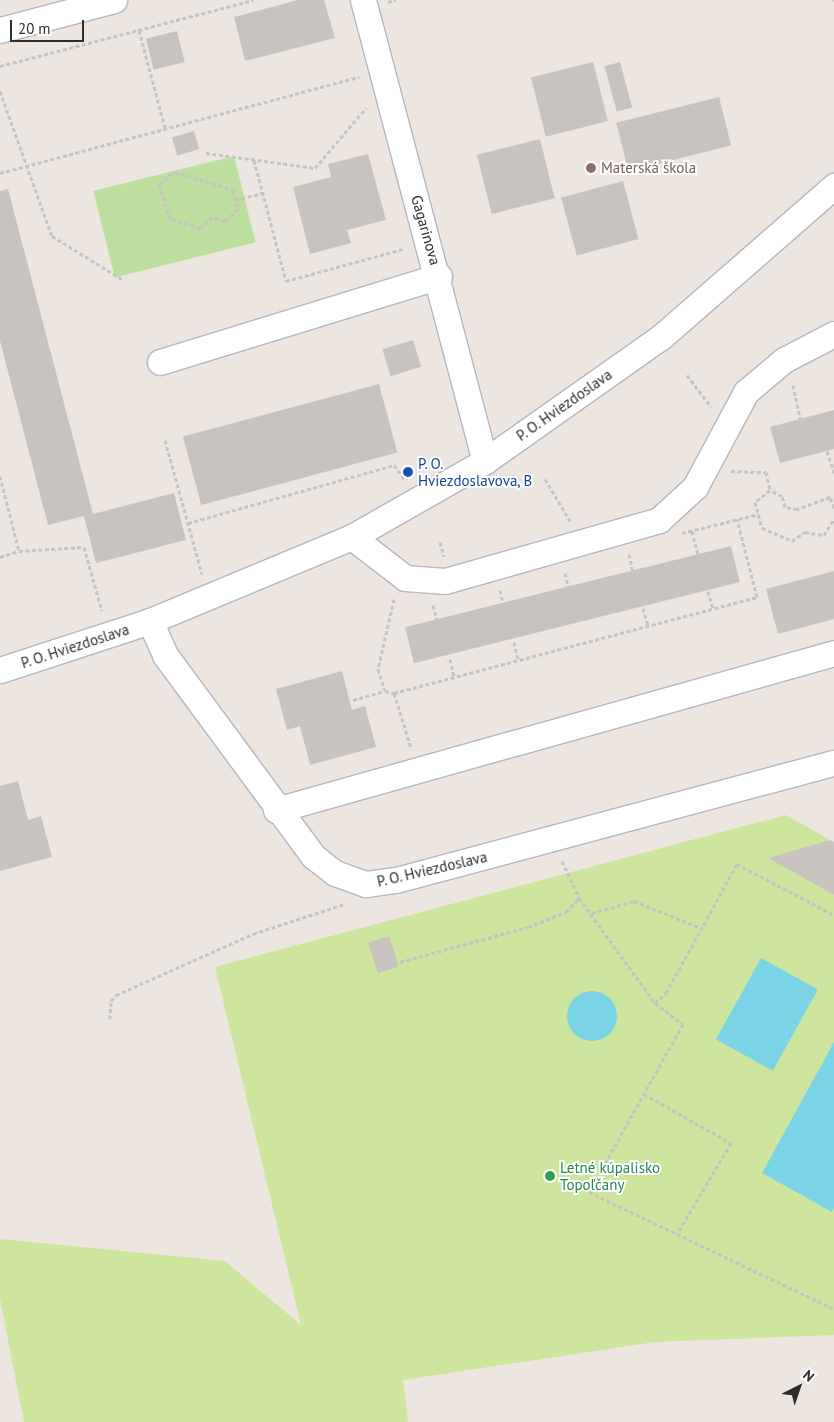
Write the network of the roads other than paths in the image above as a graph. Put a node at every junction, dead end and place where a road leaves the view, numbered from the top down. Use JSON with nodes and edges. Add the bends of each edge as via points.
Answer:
{"nodes":[{"id":1,"x":114,"y":0,"type":"edge"},
{"id":2,"x":363,"y":0,"type":"edge"},
{"id":3,"x":0,"y":30,"type":"edge"},
{"id":4,"x":834,"y":186,"type":"edge"},
{"id":5,"x":439,"y":276,"type":"junction"},
{"id":6,"x":834,"y":334,"type":"edge"},
{"id":7,"x":160,"y":362,"type":"dead end"},
{"id":8,"x":485,"y":461,"type":"junction"},
{"id":9,"x":352,"y":537,"type":"junction"},
{"id":10,"x":150,"y":621,"type":"junction"},
{"id":11,"x":834,"y":653,"type":"edge"},
{"id":12,"x":0,"y":670,"type":"edge"},
{"id":13,"x":834,"y":763,"type":"edge"},
{"id":14,"x":276,"y":810,"type":"junction"}],
"edges":[{"from":1,"to":3,"type":"street"},
{"from":2,"to":5,"type":"street","name":"Gagarinova"},
{"from":4,"to":8,"type":"street","name":"P. O. Hviezdoslava","via":[[661,337]]},
{"from":5,"to":7,"type":"street"},
{"from":5,"to":8,"type":"street","name":"Gagarinova"},
{"from":6,"to":9,"type":"street","via":[[784,360],[746,392],[695,487],[659,520],[445,581],[405,578]]},
{"from":8,"to":9,"type":"street","name":"P. O. Hviezdoslava"},
{"from":9,"to":10,"type":"street","name":"P. O. Hviezdoslava"},
{"from":10,"to":12,"type":"street","name":"P. O. Hviezdoslava"},
{"from":10,"to":14,"type":"street","name":"P. O. Hviezdoslava","via":[[165,655]]},
{"from":11,"to":14,"type":"street"},
{"from":13,"to":14,"type":"street","name":"P. O. Hviezdoslava","via":[[396,880],[366,884],[335,873],[313,856]]}]}
